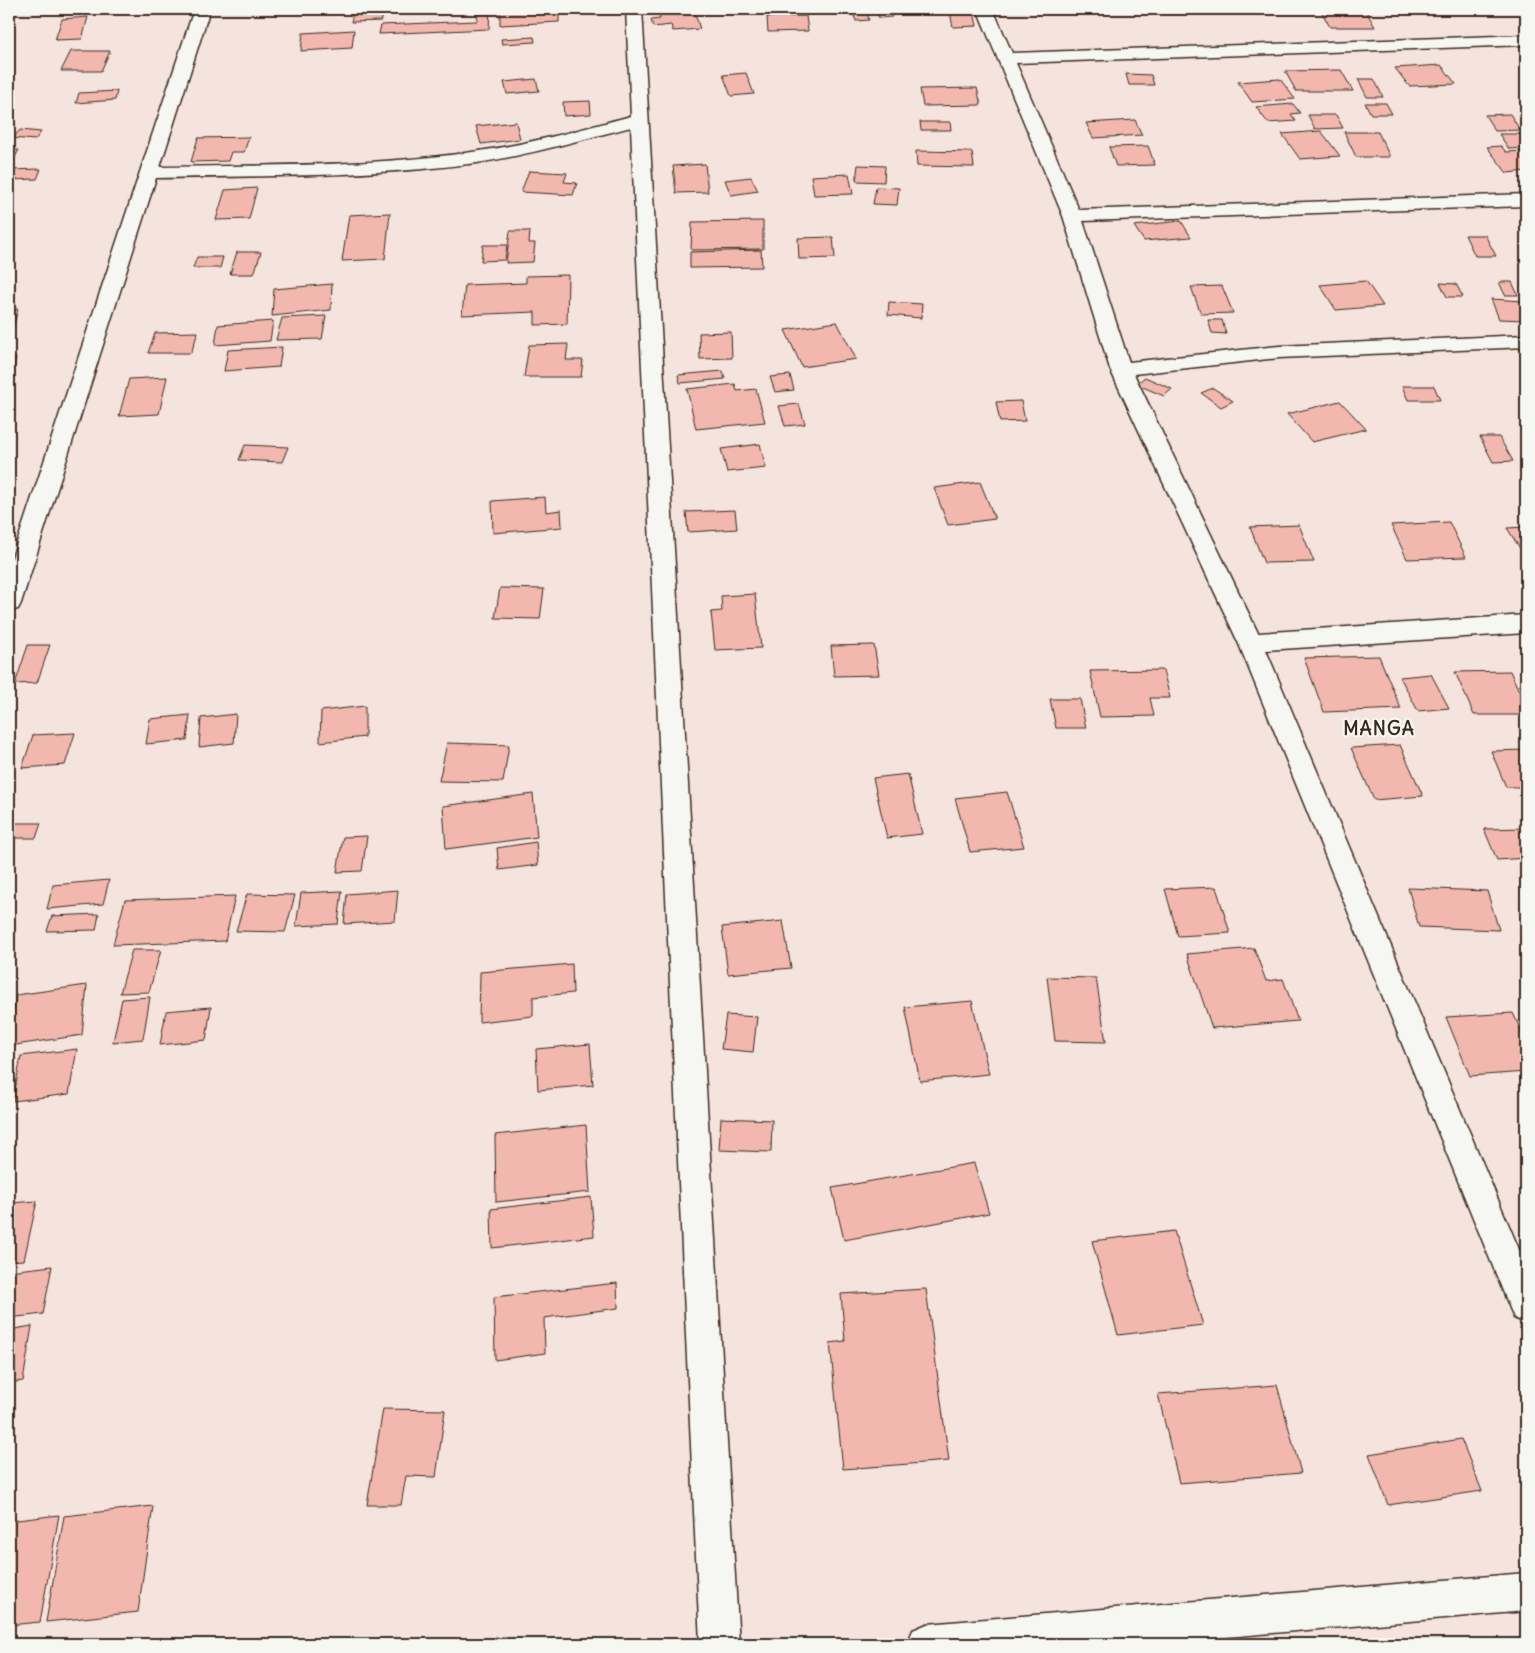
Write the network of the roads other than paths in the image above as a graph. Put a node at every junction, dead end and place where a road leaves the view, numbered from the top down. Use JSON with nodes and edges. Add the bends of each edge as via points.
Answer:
{"nodes":[{"id":1,"x":202,"y":9,"type":"edge"},
{"id":2,"x":634,"y":9,"type":"edge"},
{"id":3,"x":985,"y":9,"type":"edge"},
{"id":4,"x":1526,"y":40,"type":"edge"},
{"id":5,"x":1006,"y":58,"type":"junction"},
{"id":6,"x":640,"y":119,"type":"junction"},
{"id":7,"x":149,"y":173,"type":"junction"},
{"id":8,"x":1526,"y":200,"type":"edge"},
{"id":9,"x":1072,"y":216,"type":"junction"},
{"id":10,"x":1526,"y":341,"type":"edge"},
{"id":11,"x":1120,"y":369,"type":"junction"},
{"id":12,"x":9,"y":603,"type":"edge"},
{"id":13,"x":1526,"y":624,"type":"edge"},
{"id":14,"x":1250,"y":642,"type":"junction"},
{"id":15,"x":1526,"y":1306,"type":"edge"},
{"id":16,"x":1526,"y":1592,"type":"edge"},
{"id":17,"x":720,"y":1644,"type":"edge"},
{"id":18,"x":939,"y":1644,"type":"edge"}],
"edges":[{"from":1,"to":7,"type":"street"},
{"from":2,"to":6,"type":"street"},
{"from":3,"to":5,"type":"street"},
{"from":4,"to":5,"type":"street"},
{"from":5,"to":9,"type":"street"},
{"from":6,"to":7,"type":"street","via":[[527,149],[476,158],[365,168]]},
{"from":6,"to":17,"type":"street"},
{"from":7,"to":12,"type":"street"},
{"from":8,"to":9,"type":"street"},
{"from":9,"to":11,"type":"street"},
{"from":10,"to":11,"type":"street","via":[[1279,352]]},
{"from":11,"to":14,"type":"street"},
{"from":13,"to":14,"type":"street"},
{"from":14,"to":15,"type":"street"},
{"from":16,"to":18,"type":"street"}]}
